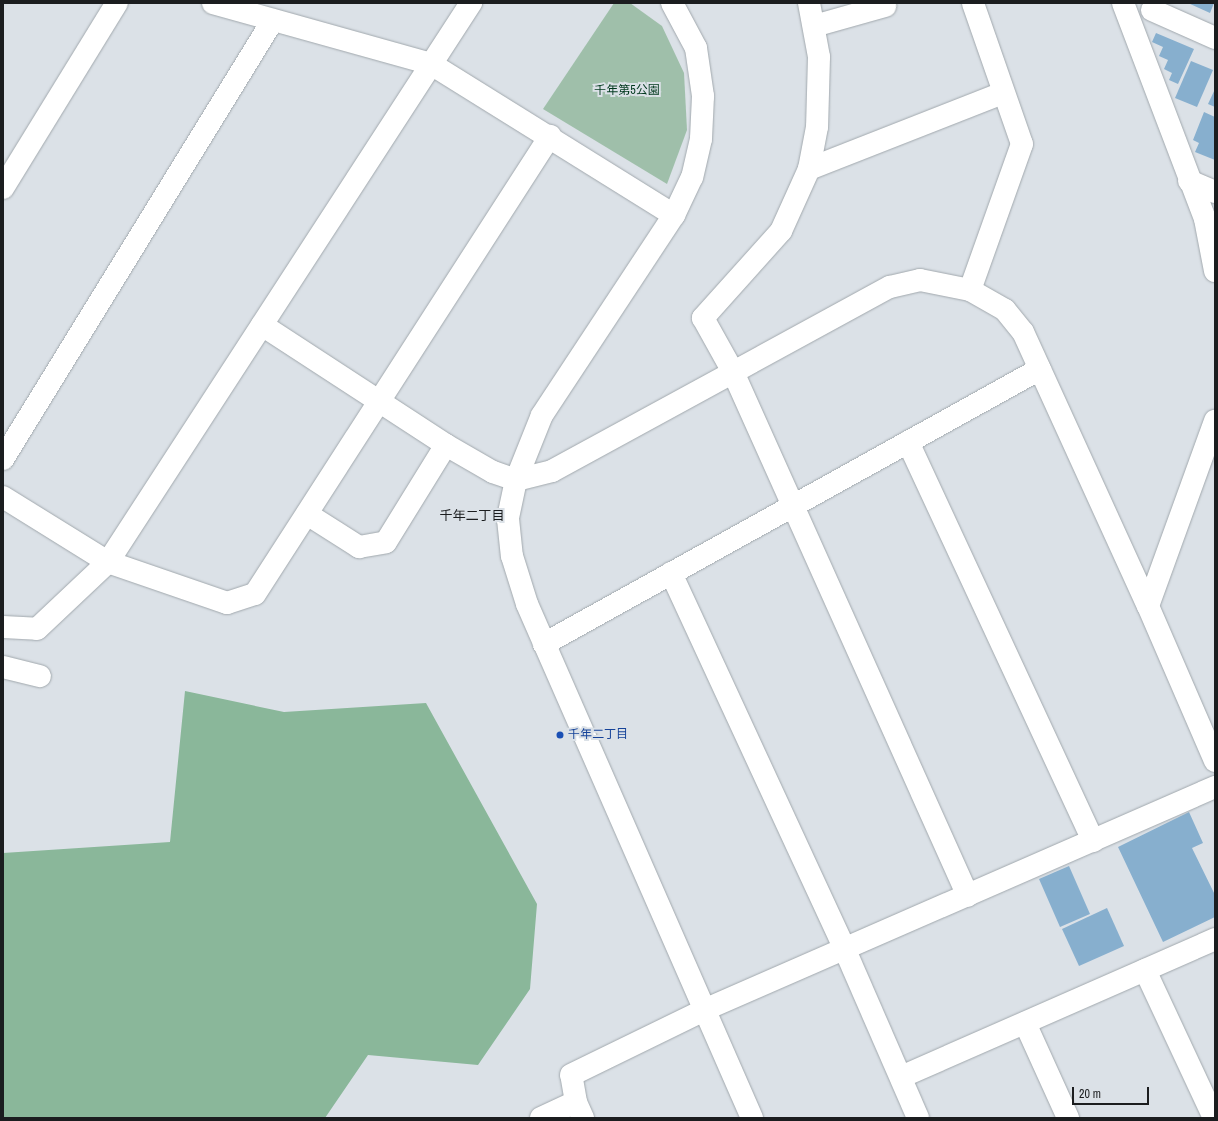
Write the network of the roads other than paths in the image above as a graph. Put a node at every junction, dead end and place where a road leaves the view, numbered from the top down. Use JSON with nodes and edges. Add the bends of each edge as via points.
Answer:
{"nodes":[{"id":1,"x":118,"y":3,"type":"edge"},
{"id":2,"x":212,"y":3,"type":"edge"},
{"id":3,"x":471,"y":3,"type":"edge"},
{"id":4,"x":672,"y":3,"type":"edge"},
{"id":5,"x":809,"y":3,"type":"edge"},
{"id":6,"x":973,"y":3,"type":"edge"},
{"id":7,"x":886,"y":6,"type":"dead end"},
{"id":8,"x":1154,"y":6,"type":"edge"},
{"id":9,"x":1125,"y":8,"type":"edge"},
{"id":10,"x":273,"y":20,"type":"junction"},
{"id":11,"x":814,"y":26,"type":"junction"},
{"id":12,"x":1215,"y":38,"type":"edge"},
{"id":13,"x":431,"y":64,"type":"junction"},
{"id":14,"x":1003,"y":93,"type":"junction"},
{"id":15,"x":550,"y":136,"type":"junction"},
{"id":16,"x":809,"y":169,"type":"junction"},
{"id":17,"x":1189,"y":180,"type":"junction"},
{"id":18,"x":3,"y":188,"type":"edge"},
{"id":19,"x":1215,"y":192,"type":"edge"},
{"id":20,"x":674,"y":215,"type":"junction"},
{"id":21,"x":1215,"y":271,"type":"edge"},
{"id":22,"x":970,"y":290,"type":"junction"},
{"id":23,"x":262,"y":325,"type":"junction"},
{"id":24,"x":1040,"y":369,"type":"junction"},
{"id":25,"x":733,"y":372,"type":"junction"},
{"id":26,"x":379,"y":402,"type":"junction"},
{"id":27,"x":1215,"y":421,"type":"edge"},
{"id":28,"x":908,"y":442,"type":"junction"},
{"id":29,"x":446,"y":445,"type":"junction"},
{"id":30,"x":3,"y":460,"type":"edge"},
{"id":31,"x":516,"y":480,"type":"junction"},
{"id":32,"x":3,"y":497,"type":"edge"},
{"id":33,"x":794,"y":505,"type":"junction"},
{"id":34,"x":307,"y":514,"type":"junction"},
{"id":35,"x":108,"y":562,"type":"junction"},
{"id":36,"x":671,"y":573,"type":"junction"},
{"id":37,"x":1148,"y":606,"type":"junction"},
{"id":38,"x":3,"y":627,"type":"edge"},
{"id":39,"x":544,"y":644,"type":"junction"},
{"id":40,"x":3,"y":667,"type":"edge"},
{"id":41,"x":40,"y":676,"type":"dead end"},
{"id":42,"x":1215,"y":761,"type":"edge"},
{"id":43,"x":1215,"y":787,"type":"edge"},
{"id":44,"x":1093,"y":841,"type":"junction"},
{"id":45,"x":968,"y":896,"type":"junction"},
{"id":46,"x":1215,"y":940,"type":"edge"},
{"id":47,"x":845,"y":950,"type":"junction"},
{"id":48,"x":1145,"y":970,"type":"junction"},
{"id":49,"x":704,"y":1010,"type":"junction"},
{"id":50,"x":1025,"y":1023,"type":"junction"},
{"id":51,"x":901,"y":1077,"type":"junction"},
{"id":52,"x":580,"y":1110,"type":"edge"},
{"id":53,"x":541,"y":1118,"type":"edge"},
{"id":54,"x":752,"y":1118,"type":"edge"},
{"id":55,"x":918,"y":1118,"type":"edge"},
{"id":56,"x":1068,"y":1118,"type":"edge"},
{"id":57,"x":1214,"y":1118,"type":"edge"}],
"edges":[{"from":1,"to":18,"type":"street"},
{"from":2,"to":10,"type":"street"},
{"from":3,"to":13,"type":"street"},
{"from":4,"to":20,"type":"street","via":[[696,48],[703,96],[702,139],[692,177]]},
{"from":5,"to":11,"type":"street"},
{"from":6,"to":14,"type":"street"},
{"from":7,"to":11,"type":"street"},
{"from":8,"to":9,"type":"street"},
{"from":8,"to":12,"type":"street"},
{"from":9,"to":17,"type":"street"},
{"from":10,"to":13,"type":"street"},
{"from":10,"to":30,"type":"street"},
{"from":11,"to":16,"type":"street","via":[[819,57],[817,127]]},
{"from":13,"to":15,"type":"street"},
{"from":13,"to":23,"type":"street"},
{"from":14,"to":16,"type":"street"},
{"from":14,"to":22,"type":"street","via":[[1022,144]]},
{"from":15,"to":20,"type":"street"},
{"from":15,"to":26,"type":"street"},
{"from":16,"to":25,"type":"street","via":[[782,231],[703,318]]},
{"from":17,"to":19,"type":"street"},
{"from":17,"to":21,"type":"street","via":[[1204,219]]},
{"from":20,"to":31,"type":"street","via":[[542,415]]},
{"from":22,"to":24,"type":"street","via":[[1005,310],[1023,332]]},
{"from":22,"to":25,"type":"street","via":[[920,280],[890,287]]},
{"from":23,"to":26,"type":"street"},
{"from":23,"to":35,"type":"street"},
{"from":24,"to":28,"type":"street"},
{"from":24,"to":37,"type":"street"},
{"from":25,"to":31,"type":"street","via":[[552,471]]},
{"from":25,"to":33,"type":"street"},
{"from":26,"to":29,"type":"street"},
{"from":26,"to":34,"type":"street"},
{"from":27,"to":37,"type":"street"},
{"from":28,"to":33,"type":"street"},
{"from":28,"to":44,"type":"street"},
{"from":29,"to":31,"type":"street","via":[[494,472]]},
{"from":29,"to":34,"type":"street","via":[[386,542],[360,547]]},
{"from":31,"to":39,"type":"street","via":[[508,519],[512,556],[526,604]]},
{"from":32,"to":35,"type":"street"},
{"from":33,"to":36,"type":"street"},
{"from":33,"to":45,"type":"street"},
{"from":34,"to":35,"type":"street","via":[[255,594],[227,603]]},
{"from":35,"to":38,"type":"street","via":[[37,629]]},
{"from":36,"to":39,"type":"street"},
{"from":36,"to":47,"type":"street"},
{"from":37,"to":42,"type":"street"},
{"from":39,"to":49,"type":"street"},
{"from":40,"to":41,"type":"street"},
{"from":43,"to":44,"type":"street"},
{"from":44,"to":45,"type":"street"},
{"from":45,"to":47,"type":"street"},
{"from":46,"to":48,"type":"street"},
{"from":47,"to":49,"type":"street"},
{"from":47,"to":51,"type":"street"},
{"from":48,"to":50,"type":"street"},
{"from":48,"to":57,"type":"street"},
{"from":49,"to":52,"type":"street","via":[[571,1075]]},
{"from":49,"to":54,"type":"street"},
{"from":50,"to":51,"type":"street"},
{"from":50,"to":56,"type":"street"},
{"from":51,"to":55,"type":"street"},
{"from":52,"to":53,"type":"street"}]}
